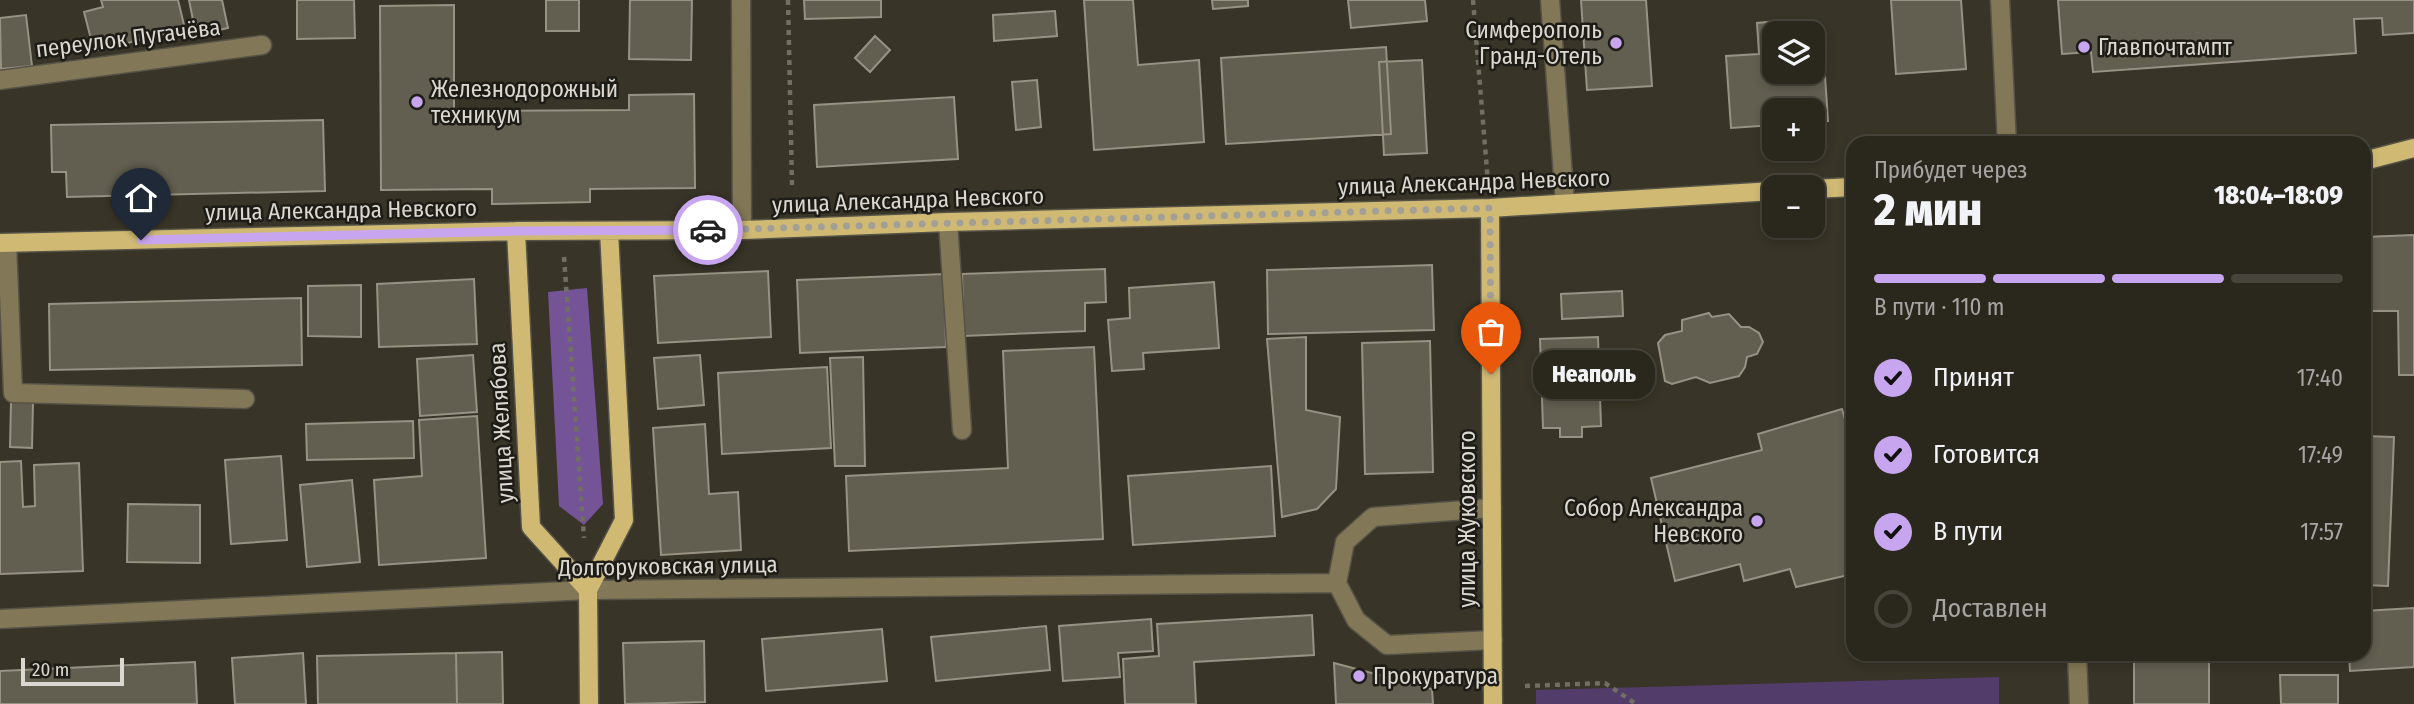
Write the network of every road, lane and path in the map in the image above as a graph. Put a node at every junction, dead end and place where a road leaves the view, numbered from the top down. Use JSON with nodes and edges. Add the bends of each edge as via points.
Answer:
{"nodes":[{"id":1,"x":741,"y":0,"type":"edge"},
{"id":2,"x":788,"y":0,"type":"edge"},
{"id":3,"x":1474,"y":0,"type":"edge"},
{"id":4,"x":1550,"y":0,"type":"edge"},
{"id":5,"x":2000,"y":0,"type":"edge"},
{"id":6,"x":262,"y":46,"type":"dead end"},
{"id":7,"x":0,"y":80,"type":"edge"},
{"id":8,"x":2007,"y":136,"type":"edge"},
{"id":9,"x":2414,"y":148,"type":"edge"},
{"id":10,"x":2371,"y":159,"type":"edge"},
{"id":11,"x":792,"y":185,"type":"dead end"},
{"id":12,"x":1846,"y":187,"type":"edge"},
{"id":13,"x":1825,"y":188,"type":"edge"},
{"id":14,"x":1762,"y":192,"type":"edge"},
{"id":15,"x":1565,"y":203,"type":"junction"},
{"id":16,"x":1490,"y":208,"type":"junction"},
{"id":17,"x":948,"y":222,"type":"junction"},
{"id":18,"x":742,"y":230,"type":"junction"},
{"id":19,"x":516,"y":231,"type":"junction"},
{"id":20,"x":609,"y":231,"type":"junction"},
{"id":21,"x":3,"y":243,"type":"edge"},
{"id":22,"x":564,"y":256,"type":"dead end"},
{"id":23,"x":245,"y":399,"type":"dead end"},
{"id":24,"x":962,"y":430,"type":"dead end"},
{"id":25,"x":1492,"y":508,"type":"junction"},
{"id":26,"x":1337,"y":583,"type":"junction"},
{"id":27,"x":588,"y":590,"type":"junction"},
{"id":28,"x":0,"y":619,"type":"edge"},
{"id":29,"x":1493,"y":640,"type":"junction"},
{"id":30,"x":2077,"y":661,"type":"edge"},
{"id":31,"x":1525,"y":686,"type":"dead end"},
{"id":32,"x":589,"y":704,"type":"edge"},
{"id":33,"x":1493,"y":704,"type":"edge"},
{"id":34,"x":1636,"y":704,"type":"edge"},
{"id":35,"x":2079,"y":704,"type":"edge"}],
"edges":[{"from":1,"to":18,"type":"street"},
{"from":2,"to":11,"type":"path"},
{"from":3,"to":16,"type":"path"},
{"from":4,"to":15,"type":"street"},
{"from":5,"to":8,"type":"street"},
{"from":6,"to":7,"type":"street","name":"переулок Пугачёва"},
{"from":9,"to":10,"type":"main road"},
{"from":12,"to":13,"type":"main road"},
{"from":14,"to":15,"type":"main road","name":"улица Александра Невского"},
{"from":15,"to":16,"type":"main road","name":"улица Александра Невского"},
{"from":16,"to":17,"type":"main road","name":"улица Александра Невского"},
{"from":16,"to":25,"type":"main road","name":"улица Жуковского"},
{"from":17,"to":18,"type":"main road","name":"улица Александра Невского"},
{"from":17,"to":24,"type":"street"},
{"from":18,"to":20,"type":"main road","name":"улица Александра Невского"},
{"from":19,"to":20,"type":"main road","name":"улица Александра Невского"},
{"from":19,"to":21,"type":"main road","name":"улица Александра Невского"},
{"from":19,"to":27,"type":"main road","name":"улица Желябова","via":[[531,527]]},
{"from":20,"to":27,"type":"main road","via":[[624,520]]},
{"from":21,"to":23,"type":"street","via":[[13,393]]},
{"from":22,"to":27,"type":"path"},
{"from":25,"to":26,"type":"street","via":[[1373,517],[1345,542]]},
{"from":25,"to":29,"type":"main road","name":"улица Жуковского"},
{"from":26,"to":27,"type":"street","name":"Долгоруковская улица"},
{"from":26,"to":29,"type":"street","via":[[1356,620],[1387,645]]},
{"from":27,"to":28,"type":"street","name":"Долгоруковская улица"},
{"from":27,"to":32,"type":"main road"},
{"from":29,"to":33,"type":"main road","name":"улица Жуковского"},
{"from":30,"to":35,"type":"street"},
{"from":31,"to":34,"type":"path","via":[[1605,683]]}]}
